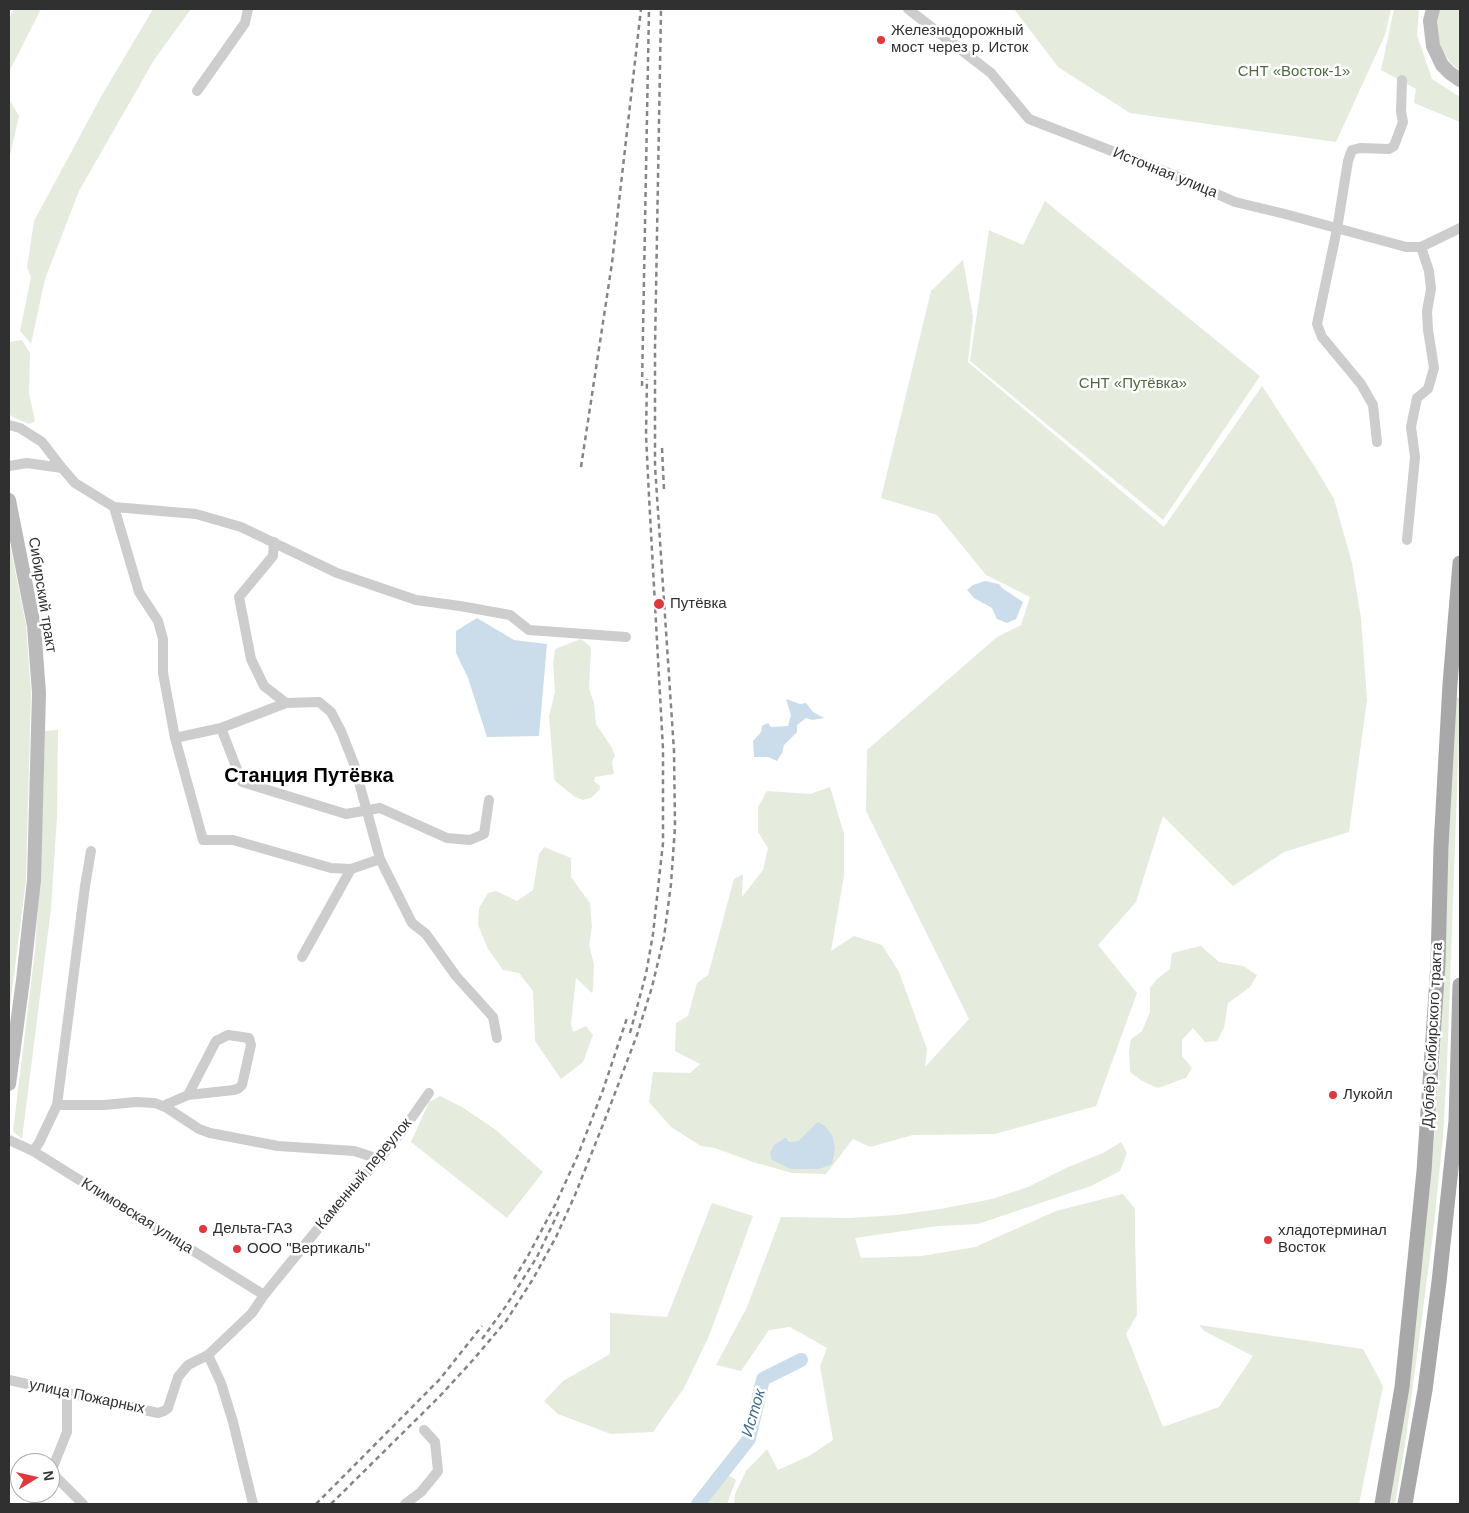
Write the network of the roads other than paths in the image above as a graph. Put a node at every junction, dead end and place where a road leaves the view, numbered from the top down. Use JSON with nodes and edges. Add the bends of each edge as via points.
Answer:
{"nodes":[{"id":1,"x":248,"y":9,"type":"edge"},
{"id":2,"x":908,"y":9,"type":"edge"},
{"id":3,"x":1431,"y":10,"type":"edge"},
{"id":4,"x":1402,"y":80,"type":"dead end"},
{"id":5,"x":1460,"y":80,"type":"edge"},
{"id":6,"x":197,"y":91,"type":"dead end"},
{"id":7,"x":1460,"y":228,"type":"edge"},
{"id":8,"x":1337,"y":229,"type":"junction"},
{"id":9,"x":1425,"y":245,"type":"junction"},
{"id":10,"x":9,"y":425,"type":"edge"},
{"id":11,"x":1377,"y":442,"type":"dead end"},
{"id":12,"x":9,"y":466,"type":"edge"},
{"id":13,"x":62,"y":468,"type":"junction"},
{"id":14,"x":9,"y":500,"type":"edge"},
{"id":15,"x":114,"y":507,"type":"junction"},
{"id":16,"x":1407,"y":540,"type":"dead end"},
{"id":17,"x":274,"y":542,"type":"junction"},
{"id":18,"x":1460,"y":563,"type":"edge"},
{"id":19,"x":626,"y":637,"type":"dead end"},
{"id":20,"x":286,"y":703,"type":"junction"},
{"id":21,"x":221,"y":728,"type":"junction"},
{"id":22,"x":175,"y":738,"type":"junction"},
{"id":23,"x":489,"y":800,"type":"dead end"},
{"id":24,"x":366,"y":810,"type":"junction"},
{"id":25,"x":91,"y":851,"type":"dead end"},
{"id":26,"x":380,"y":859,"type":"junction"},
{"id":27,"x":351,"y":869,"type":"junction"},
{"id":28,"x":302,"y":957,"type":"dead end"},
{"id":29,"x":1460,"y":985,"type":"edge"},
{"id":30,"x":497,"y":1038,"type":"dead end"},
{"id":31,"x":9,"y":1084,"type":"edge"},
{"id":32,"x":429,"y":1093,"type":"dead end"},
{"id":33,"x":188,"y":1095,"type":"junction"},
{"id":34,"x":57,"y":1105,"type":"junction"},
{"id":35,"x":163,"y":1106,"type":"junction"},
{"id":36,"x":9,"y":1140,"type":"edge"},
{"id":37,"x":33,"y":1151,"type":"junction"},
{"id":38,"x":379,"y":1159,"type":"junction"},
{"id":39,"x":264,"y":1295,"type":"junction"},
{"id":40,"x":208,"y":1355,"type":"junction"},
{"id":41,"x":9,"y":1380,"type":"edge"},
{"id":42,"x":67,"y":1392,"type":"junction"},
{"id":43,"x":164,"y":1411,"type":"joint"},
{"id":44,"x":424,"y":1430,"type":"dead end"},
{"id":45,"x":83,"y":1504,"type":"edge"},
{"id":46,"x":253,"y":1504,"type":"edge"},
{"id":47,"x":405,"y":1504,"type":"edge"},
{"id":48,"x":1382,"y":1504,"type":"edge"},
{"id":49,"x":1404,"y":1504,"type":"edge"}],
"edges":[{"from":1,"to":6,"type":"street","via":[[245,23]]},
{"from":2,"to":8,"type":"street","name":"Источная улица","via":[[991,73],[1029,120],[1174,175],[1234,202]]},
{"from":3,"to":5,"type":"main road","via":[[1431,37],[1436,55],[1442,65]]},
{"from":4,"to":8,"type":"street","via":[[1403,122],[1394,146],[1389,149],[1352,150]]},
{"from":7,"to":9,"type":"street"},
{"from":8,"to":9,"type":"street","name":"Источная улица","via":[[1406,247]]},
{"from":8,"to":11,"type":"street","via":[[1317,324],[1322,337],[1361,384],[1373,405]]},
{"from":9,"to":16,"type":"street","via":[[1431,289],[1428,330],[1434,368],[1428,389],[1417,398],[1411,427],[1415,457]]},
{"from":10,"to":13,"type":"street","via":[[42,442]]},
{"from":12,"to":13,"type":"street","via":[[28,463]]},
{"from":13,"to":15,"type":"street","via":[[75,483]]},
{"from":14,"to":31,"type":"main road","name":"Сибирский тракт","via":[[34,626],[39,693],[34,880]]},
{"from":15,"to":17,"type":"street","via":[[196,514],[241,527]]},
{"from":15,"to":22,"type":"street","via":[[139,592],[158,621],[163,638],[163,673]]},
{"from":17,"to":19,"type":"street","via":[[337,573],[416,600],[510,615],[529,630]]},
{"from":17,"to":20,"type":"street","via":[[273,556],[239,597],[251,659],[264,686]]},
{"from":18,"to":48,"type":"main road","name":"Дублёр Сибирского тракта","via":[[1450,684],[1438,963],[1424,1171],[1402,1387]]},
{"from":20,"to":21,"type":"street"},
{"from":20,"to":24,"type":"street","via":[[319,702],[331,712],[354,764]]},
{"from":21,"to":22,"type":"street"},
{"from":21,"to":24,"type":"street","via":[[242,782],[346,814]]},
{"from":22,"to":27,"type":"street","via":[[203,840],[233,840],[332,868]]},
{"from":23,"to":24,"type":"street","via":[[484,834],[470,840],[447,838],[380,808]]},
{"from":24,"to":26,"type":"street"},
{"from":25,"to":34,"type":"street"},
{"from":26,"to":27,"type":"street"},
{"from":26,"to":30,"type":"street","via":[[412,923],[426,934],[456,976],[493,1017]]},
{"from":27,"to":28,"type":"street"},
{"from":29,"to":49,"type":"main road","name":"Дублёр Сибирского тракта","via":[[1455,1125],[1439,1282],[1425,1390]]},
{"from":32,"to":38,"type":"street","name":"Каменный переулок"},
{"from":33,"to":33,"type":"street","via":[[219,1038],[228,1035],[249,1038],[251,1045],[239,1088]]},
{"from":33,"to":35,"type":"street"},
{"from":34,"to":35,"type":"street","via":[[141,1102]]},
{"from":34,"to":37,"type":"street"},
{"from":35,"to":38,"type":"street","via":[[207,1133],[278,1146],[354,1151]]},
{"from":36,"to":37,"type":"street","name":"Климовская улица"},
{"from":37,"to":39,"type":"street","name":"Климовская улица"},
{"from":38,"to":39,"type":"street","name":"Каменный переулок"},
{"from":39,"to":40,"type":"street","name":"Каменный переулок","via":[[252,1313]]},
{"from":40,"to":43,"type":"street","name":"Каменный переулок","via":[[188,1365],[178,1377],[168,1408]]},
{"from":40,"to":46,"type":"street","via":[[223,1391]]},
{"from":41,"to":42,"type":"street","name":"улица Пожарных"},
{"from":42,"to":43,"type":"street","name":"улица Пожарных","via":[[158,1413]]},
{"from":42,"to":45,"type":"street","via":[[68,1432],[51,1472]]},
{"from":44,"to":47,"type":"street","via":[[435,1442],[438,1471],[421,1492]]}]}
